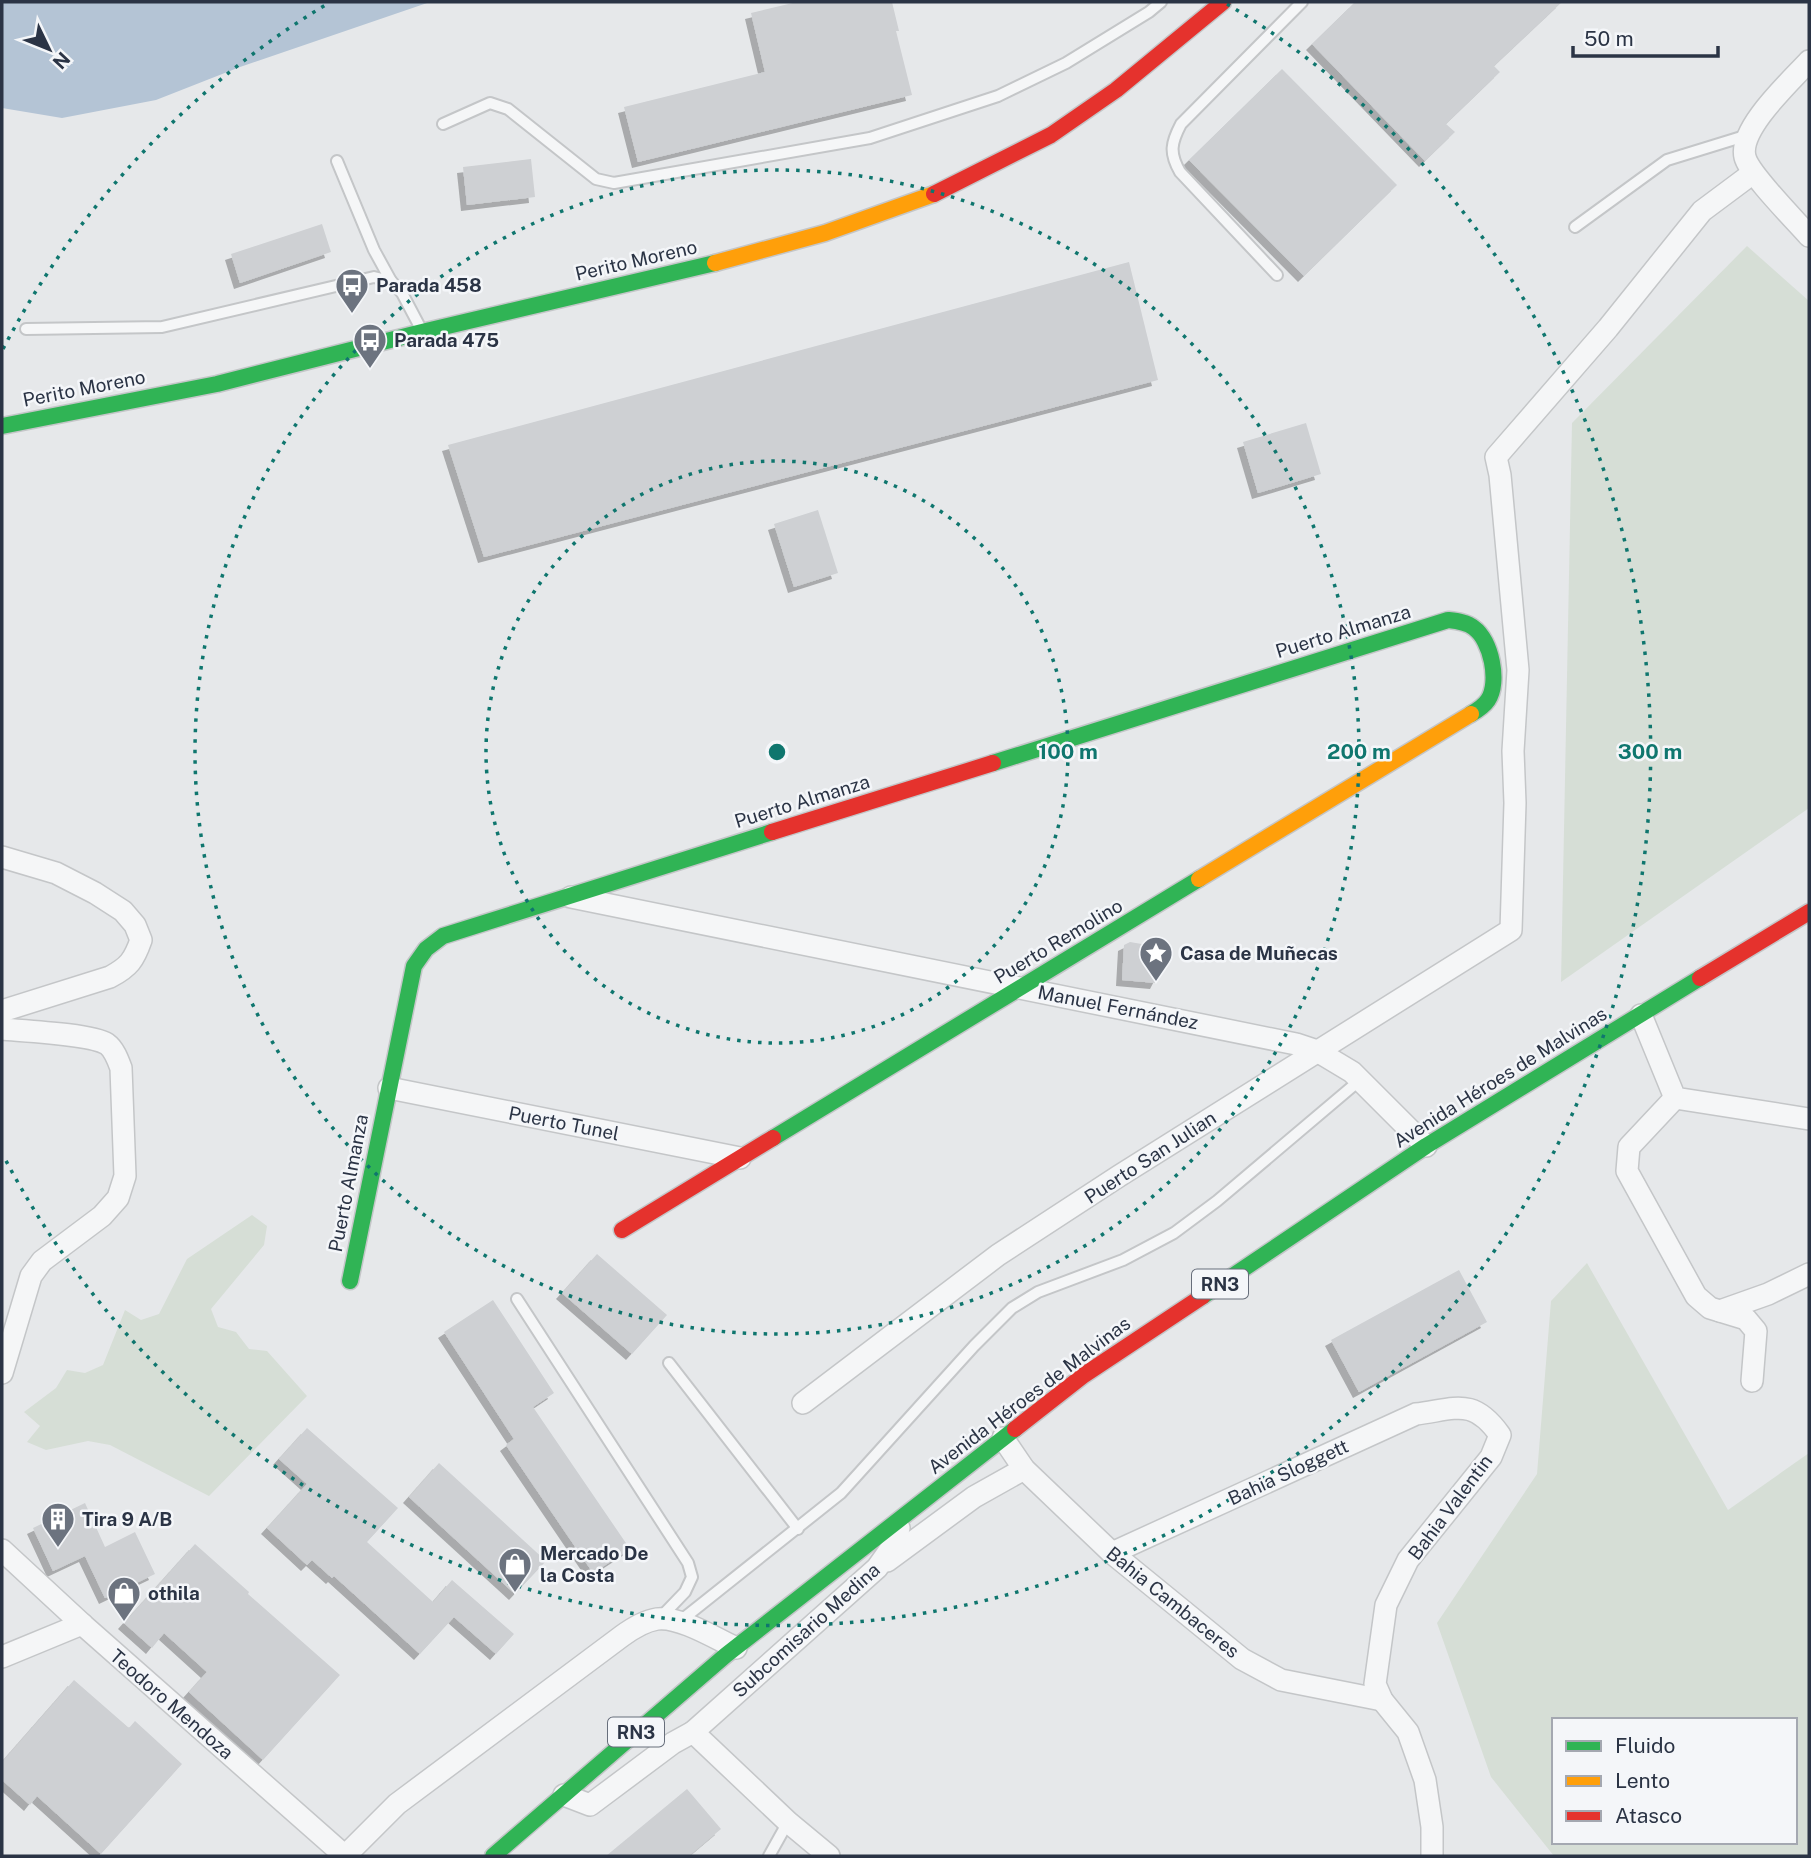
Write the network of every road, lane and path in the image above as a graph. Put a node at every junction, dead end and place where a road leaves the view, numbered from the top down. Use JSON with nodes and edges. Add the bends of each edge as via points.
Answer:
{"nodes":[{"id":1,"x":1161,"y":2,"type":"edge"},
{"id":2,"x":1223,"y":2,"type":"edge"},
{"id":3,"x":1302,"y":2,"type":"edge"},
{"id":4,"x":1809,"y":61,"type":"edge"},
{"id":5,"x":443,"y":124,"type":"dead end"},
{"id":6,"x":1748,"y":135,"type":"junction"},
{"id":7,"x":337,"y":161,"type":"dead end"},
{"id":8,"x":1753,"y":173,"type":"junction"},
{"id":9,"x":1575,"y":226,"type":"dead end"},
{"id":10,"x":1809,"y":236,"type":"edge"},
{"id":11,"x":1277,"y":275,"type":"dead end"},
{"id":12,"x":391,"y":281,"type":"junction"},
{"id":13,"x":26,"y":329,"type":"dead end"},
{"id":14,"x":422,"y":332,"type":"junction"},
{"id":15,"x":2,"y":426,"type":"edge"},
{"id":16,"x":1518,"y":670,"type":"junction"},
{"id":17,"x":1494,"y":671,"type":"junction"},
{"id":18,"x":2,"y":857,"type":"edge"},
{"id":19,"x":569,"y":896,"type":"junction"},
{"id":20,"x":1809,"y":912,"type":"edge"},
{"id":21,"x":1021,"y":988,"type":"junction"},
{"id":22,"x":2,"y":1011,"type":"edge"},
{"id":23,"x":1641,"y":1015,"type":"junction"},
{"id":24,"x":2,"y":1029,"type":"edge"},
{"id":25,"x":1317,"y":1051,"type":"junction"},
{"id":26,"x":1360,"y":1080,"type":"junction"},
{"id":27,"x":389,"y":1088,"type":"junction"},
{"id":28,"x":1675,"y":1098,"type":"junction"},
{"id":29,"x":1809,"y":1119,"type":"edge"},
{"id":30,"x":1426,"y":1146,"type":"junction"},
{"id":31,"x":740,"y":1158,"type":"junction"},
{"id":32,"x":622,"y":1230,"type":"dead end"},
{"id":33,"x":1809,"y":1274,"type":"edge"},
{"id":34,"x":350,"y":1281,"type":"dead end"},
{"id":35,"x":517,"y":1299,"type":"dead end"},
{"id":36,"x":1720,"y":1311,"type":"junction"},
{"id":37,"x":669,"y":1363,"type":"dead end"},
{"id":38,"x":2,"y":1373,"type":"edge"},
{"id":39,"x":1752,"y":1381,"type":"dead end"},
{"id":40,"x":803,"y":1403,"type":"dead end"},
{"id":41,"x":1469,"y":1407,"type":"joint"},
{"id":42,"x":1003,"y":1438,"type":"junction"},
{"id":43,"x":1024,"y":1469,"type":"junction"},
{"id":44,"x":902,"y":1517,"type":"junction"},
{"id":45,"x":798,"y":1529,"type":"junction"},
{"id":46,"x":2,"y":1550,"type":"edge"},
{"id":47,"x":1112,"y":1553,"type":"junction"},
{"id":48,"x":877,"y":1568,"type":"junction"},
{"id":49,"x":669,"y":1621,"type":"junction"},
{"id":50,"x":82,"y":1625,"type":"junction"},
{"id":51,"x":736,"y":1647,"type":"junction"},
{"id":52,"x":2,"y":1657,"type":"edge"},
{"id":53,"x":1382,"y":1700,"type":"junction"},
{"id":54,"x":693,"y":1732,"type":"junction"},
{"id":55,"x":564,"y":1795,"type":"junction"},
{"id":56,"x":789,"y":1822,"type":"junction"},
{"id":57,"x":345,"y":1856,"type":"edge"},
{"id":58,"x":493,"y":1856,"type":"edge"},
{"id":59,"x":768,"y":1856,"type":"edge"},
{"id":60,"x":829,"y":1856,"type":"edge"},
{"id":61,"x":1432,"y":1856,"type":"edge"}],
"edges":[{"from":1,"to":5,"type":"lane","via":[[1066,63],[998,96],[870,138],[614,183],[596,179],[508,109],[490,103]]},
{"from":2,"to":14,"type":"main road","name":"Perito Moreno","via":[[1116,90],[1051,135],[925,198],[724,261]]},
{"from":3,"to":11,"type":"lane","via":[[1181,124],[1173,139],[1172,153],[1180,172]]},
{"from":4,"to":6,"type":"street","via":[[1761,113]]},
{"from":6,"to":8,"type":"street","via":[[1745,156]]},
{"from":6,"to":9,"type":"lane","via":[[1667,160]]},
{"from":7,"to":12,"type":"lane"},
{"from":8,"to":10,"type":"street"},
{"from":8,"to":16,"type":"street","via":[[1702,211],[1496,457]]},
{"from":12,"to":13,"type":"lane","via":[[374,277],[354,281],[162,327]]},
{"from":12,"to":14,"type":"lane"},
{"from":14,"to":15,"type":"main road","name":"Perito Moreno","via":[[217,384]]},
{"from":16,"to":17,"type":"lane"},
{"from":16,"to":25,"type":"street","name":"Puerto San Julian","via":[[1511,930]]},
{"from":17,"to":19,"type":"main road","name":"Puerto Almanza","via":[[1486,642],[1476,629],[1448,620]]},
{"from":17,"to":21,"type":"main road","name":"Puerto Remolino","via":[[1490,699],[1479,709]]},
{"from":18,"to":22,"type":"street","via":[[56,873],[95,893],[123,911],[141,940],[125,969],[110,977]]},
{"from":19,"to":21,"type":"street","name":"Manuel Fernández"},
{"from":19,"to":27,"type":"main road","name":"Puerto Almanza","via":[[443,936],[426,948],[414,966]]},
{"from":20,"to":23,"type":"main road","name":"Avenida Héroes de Malvinas","number":"RN3"},
{"from":21,"to":25,"type":"street","name":"Manuel Fernández"},
{"from":21,"to":31,"type":"main road","name":"Puerto Remolino"},
{"from":23,"to":28,"type":"street"},
{"from":23,"to":30,"type":"main road","name":"Avenida Héroes de Malvinas","number":"RN3"},
{"from":24,"to":38,"type":"street","via":[[109,1045],[121,1068],[125,1176],[118,1198],[102,1216],[42,1261],[31,1276]]},
{"from":25,"to":26,"type":"street","name":"Manuel Fernández"},
{"from":25,"to":40,"type":"street","name":"Puerto San Julian","via":[[998,1255]]},
{"from":26,"to":30,"type":"street","name":"Manuel Fernández"},
{"from":26,"to":45,"type":"lane","via":[[1174,1233],[1123,1260],[1038,1292],[1012,1308],[841,1493]]},
{"from":27,"to":31,"type":"street","name":"Puerto Tunel"},
{"from":27,"to":34,"type":"main road","name":"Puerto Almanza"},
{"from":28,"to":29,"type":"street"},
{"from":28,"to":36,"type":"street","via":[[1629,1147],[1628,1171],[1696,1296]]},
{"from":30,"to":42,"type":"main road","name":"Avenida Héroes de Malvinas","number":"RN3","via":[[1084,1375]]},
{"from":31,"to":32,"type":"main road","name":"Puerto Remolino"},
{"from":33,"to":36,"type":"street"},
{"from":35,"to":49,"type":"lane","via":[[688,1563],[692,1577]]},
{"from":36,"to":39,"type":"street","via":[[1746,1319],[1756,1331]]},
{"from":37,"to":45,"type":"lane"},
{"from":41,"to":47,"type":"street","name":"Bahia Sloggett","via":[[1416,1414]]},
{"from":41,"to":53,"type":"street","name":"Bahia Valentin","via":[[1488,1419],[1500,1435],[1491,1457],[1408,1560],[1386,1605],[1375,1684]]},
{"from":42,"to":43,"type":"street","name":"Bahia Cambaceres"},
{"from":42,"to":44,"type":"main road","name":"Avenida Héroes de Malvinas","number":"RN3"},
{"from":43,"to":47,"type":"street","name":"Bahia Cambaceres"},
{"from":43,"to":48,"type":"street","via":[[974,1497]]},
{"from":44,"to":48,"type":"street","name":"Subcomisario Medina","via":[[894,1544]]},
{"from":44,"to":51,"type":"main road","name":"Avenida Héroes de Malvinas","number":"RN3"},
{"from":45,"to":49,"type":"lane"},
{"from":46,"to":50,"type":"street","name":"Teodoro Mendoza"},
{"from":47,"to":53,"type":"street","name":"Bahia Cambaceres","via":[[1242,1659],[1281,1681]]},
{"from":48,"to":54,"type":"street","name":"Subcomisario Medina"},
{"from":49,"to":51,"type":"street"},
{"from":49,"to":57,"type":"street","via":[[639,1625],[622,1636],[397,1804]]},
{"from":50,"to":52,"type":"street"},
{"from":50,"to":57,"type":"street","name":"Teodoro Mendoza"},
{"from":51,"to":55,"type":"main road","name":"Avenida Héroes de Malvinas","number":"RN3"},
{"from":53,"to":61,"type":"street","via":[[1408,1732],[1424,1780]]},
{"from":54,"to":55,"type":"street","name":"Subcomisario Medina","via":[[590,1805]]},
{"from":54,"to":56,"type":"street"},
{"from":55,"to":58,"type":"main road","name":"Avenida Héroes de Malvinas","number":"RN3"},
{"from":56,"to":59,"type":"lane"},
{"from":56,"to":60,"type":"street"}]}
